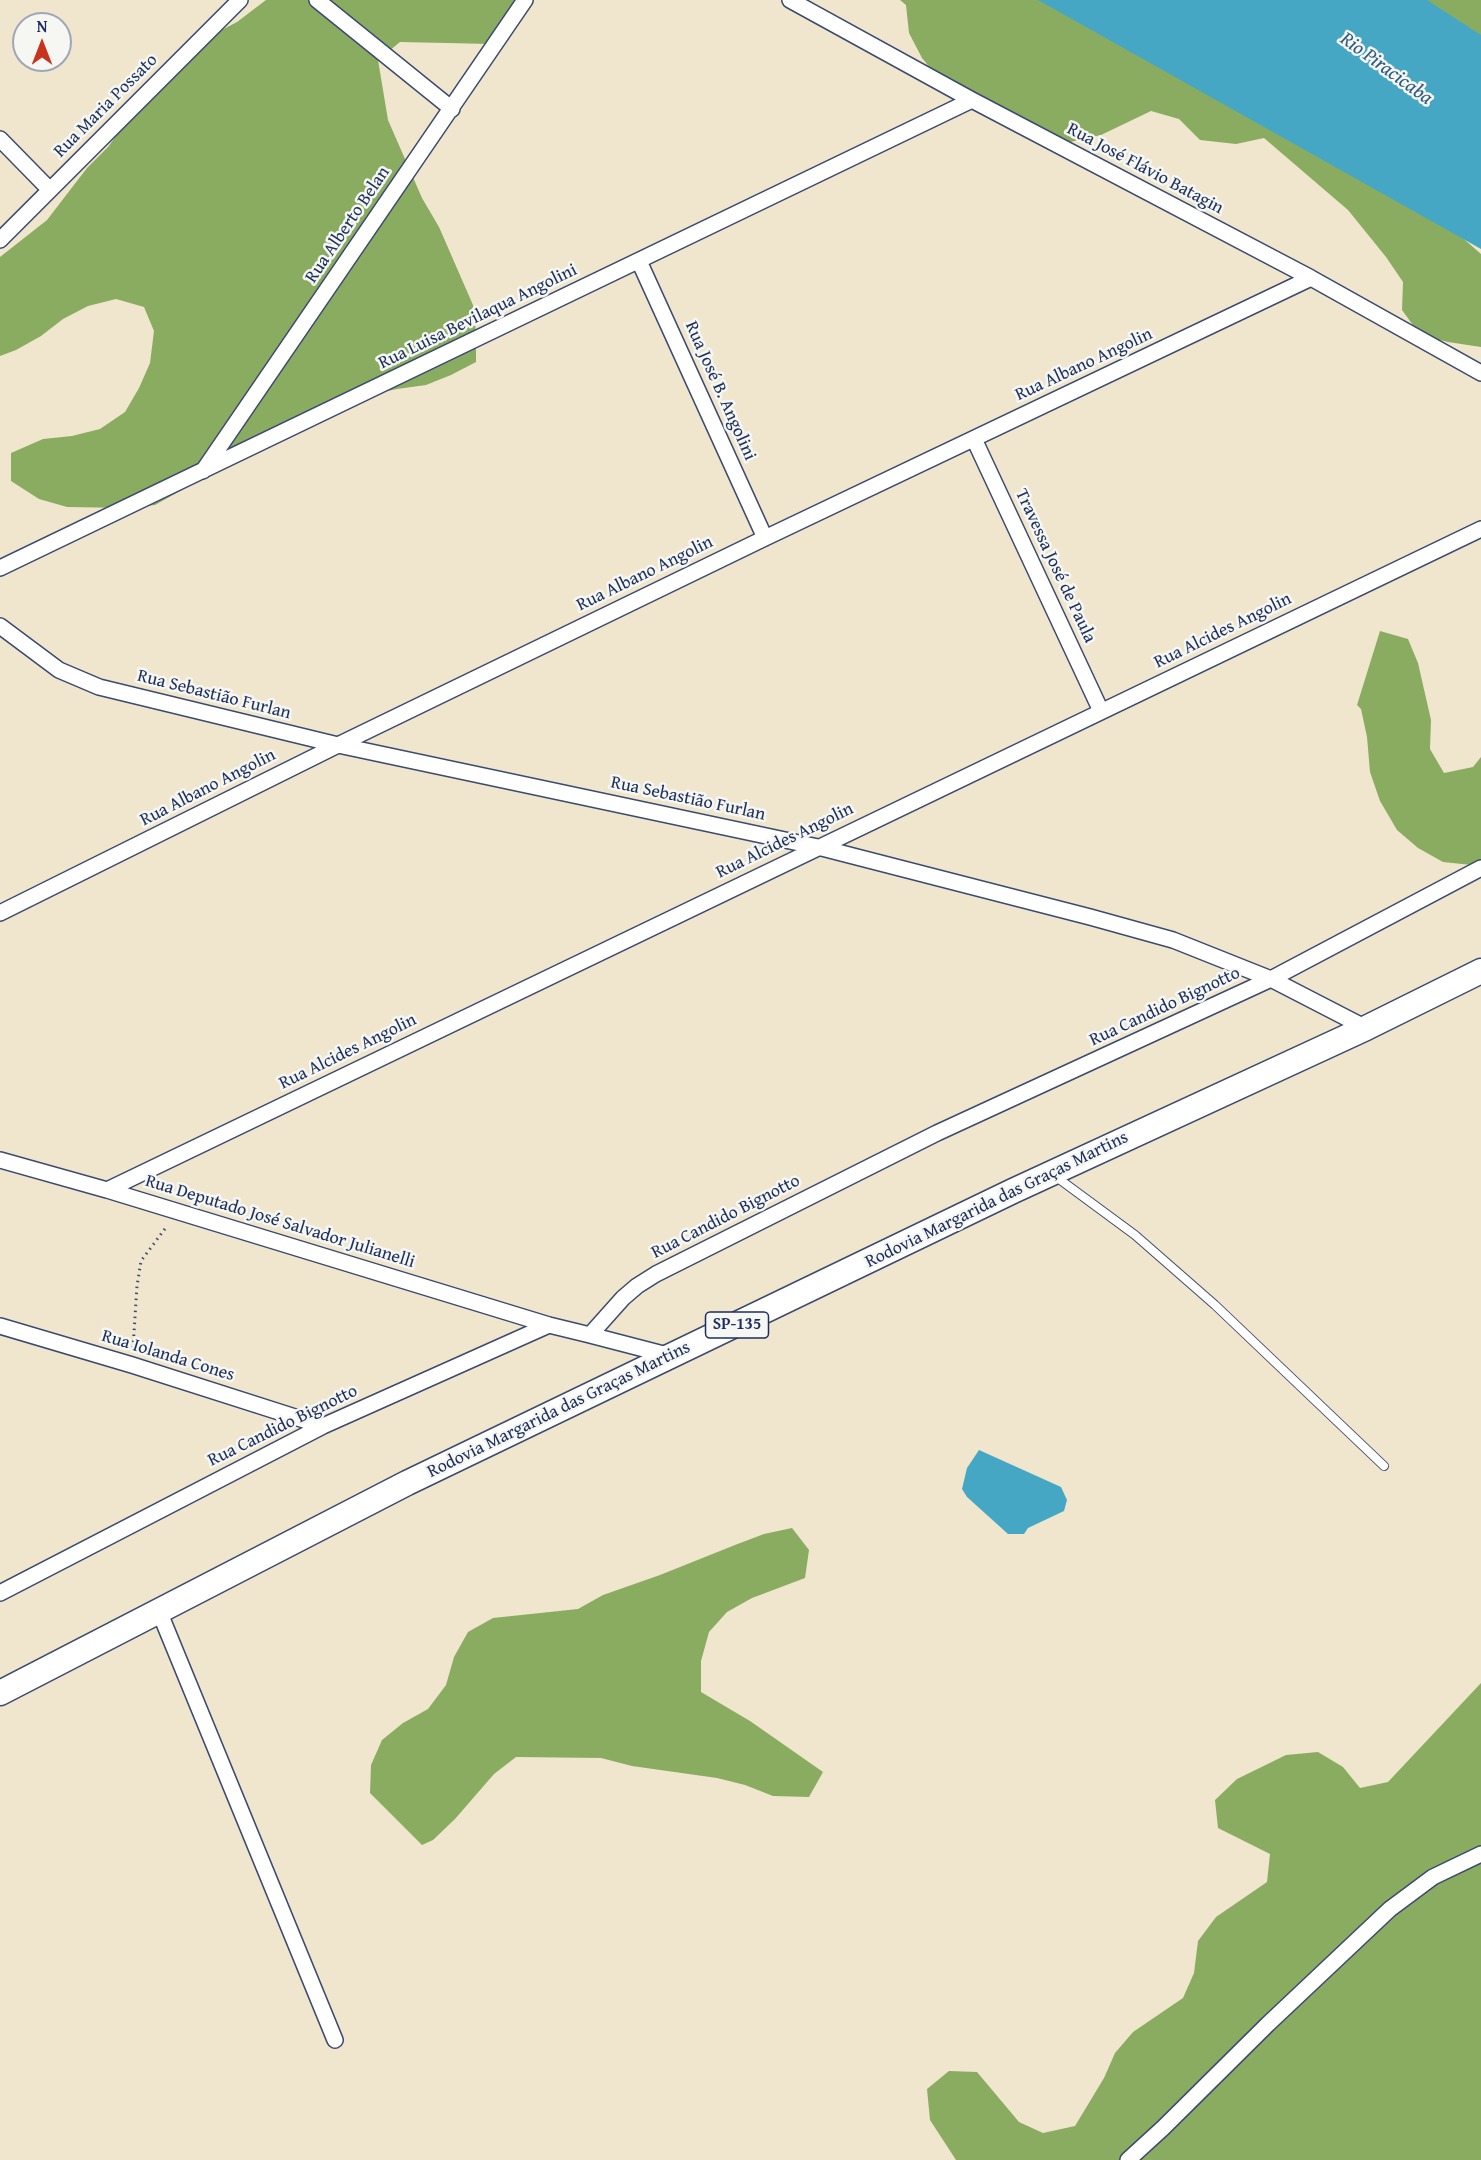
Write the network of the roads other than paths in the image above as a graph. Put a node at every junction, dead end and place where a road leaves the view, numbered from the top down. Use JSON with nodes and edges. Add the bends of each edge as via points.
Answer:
{"nodes":[{"id":1,"x":240,"y":0,"type":"edge"},
{"id":2,"x":317,"y":0,"type":"edge"},
{"id":3,"x":525,"y":0,"type":"edge"},
{"id":4,"x":790,"y":0,"type":"edge"},
{"id":5,"x":972,"y":100,"type":"junction"},
{"id":6,"x":452,"y":109,"type":"junction"},
{"id":7,"x":0,"y":139,"type":"edge"},
{"id":8,"x":49,"y":189,"type":"junction"},
{"id":9,"x":0,"y":240,"type":"edge"},
{"id":10,"x":639,"y":261,"type":"junction"},
{"id":11,"x":1311,"y":278,"type":"junction"},
{"id":12,"x":1481,"y":373,"type":"edge"},
{"id":13,"x":974,"y":439,"type":"junction"},
{"id":14,"x":203,"y":471,"type":"junction"},
{"id":15,"x":1481,"y":529,"type":"edge"},
{"id":16,"x":765,"y":538,"type":"junction"},
{"id":17,"x":0,"y":568,"type":"edge"},
{"id":18,"x":0,"y":626,"type":"edge"},
{"id":19,"x":1101,"y":711,"type":"junction"},
{"id":20,"x":338,"y":745,"type":"junction"},
{"id":21,"x":818,"y":847,"type":"junction"},
{"id":22,"x":1481,"y":868,"type":"edge"},
{"id":23,"x":0,"y":913,"type":"edge"},
{"id":24,"x":1481,"y":971,"type":"edge"},
{"id":25,"x":1271,"y":979,"type":"junction"},
{"id":26,"x":1366,"y":1028,"type":"junction"},
{"id":27,"x":0,"y":1160,"type":"edge"},
{"id":28,"x":1051,"y":1173,"type":"junction"},
{"id":29,"x":107,"y":1190,"type":"junction"},
{"id":30,"x":549,"y":1325,"type":"junction"},
{"id":31,"x":0,"y":1326,"type":"edge"},
{"id":32,"x":590,"y":1335,"type":"junction"},
{"id":33,"x":672,"y":1356,"type":"junction"},
{"id":34,"x":323,"y":1426,"type":"junction"},
{"id":35,"x":1384,"y":1466,"type":"dead end"},
{"id":36,"x":0,"y":1593,"type":"edge"},
{"id":37,"x":159,"y":1611,"type":"junction"},
{"id":38,"x":0,"y":1693,"type":"edge"},
{"id":39,"x":1481,"y":1854,"type":"edge"},
{"id":40,"x":335,"y":2040,"type":"dead end"},
{"id":41,"x":1128,"y":2160,"type":"edge"}],
"edges":[{"from":1,"to":8,"type":"street","name":"Rua Maria Possato"},
{"from":2,"to":6,"type":"street"},
{"from":3,"to":6,"type":"street","name":"Rua Alberto Belan"},
{"from":4,"to":5,"type":"street","name":"Rua José Flávio Batagin"},
{"from":5,"to":10,"type":"street","name":"Rua Luisa Bevilaqua Angolini"},
{"from":5,"to":11,"type":"street","name":"Rua José Flávio Batagin"},
{"from":6,"to":14,"type":"street","name":"Rua Alberto Belan"},
{"from":7,"to":8,"type":"street"},
{"from":8,"to":9,"type":"street","name":"Rua Maria Possato"},
{"from":10,"to":14,"type":"street","name":"Rua Luisa Bevilaqua Angolini"},
{"from":10,"to":16,"type":"street","name":"Rua José B. Angolini"},
{"from":11,"to":12,"type":"street","name":"Rua José Flávio Batagin"},
{"from":11,"to":13,"type":"street","name":"Rua Albano Angolin"},
{"from":13,"to":16,"type":"street","name":"Rua Albano Angolin"},
{"from":13,"to":19,"type":"street","name":"Travessa José de Paula"},
{"from":14,"to":17,"type":"street","name":"Rua Luisa Bevilaqua Angolini"},
{"from":15,"to":19,"type":"street","name":"Rua Alcides Angolin"},
{"from":16,"to":20,"type":"street","name":"Rua Albano Angolin"},
{"from":18,"to":20,"type":"street","name":"Rua Sebastião Furlan","via":[[59,670],[86,682]]},
{"from":19,"to":21,"type":"street","name":"Rua Alcides Angolin"},
{"from":20,"to":21,"type":"street","name":"Rua Sebastião Furlan"},
{"from":20,"to":23,"type":"street","name":"Rua Albano Angolin"},
{"from":21,"to":25,"type":"street","name":"Rua Sebastião Furlan","via":[[1142,931]]},
{"from":21,"to":29,"type":"street","name":"Rua Alcides Angolin"},
{"from":22,"to":25,"type":"street","name":"Rua Candido Bignotto"},
{"from":24,"to":26,"type":"main road","name":"Rodovia Margarida das Graças Martins","number":"SP-135"},
{"from":25,"to":26,"type":"street","name":"Rua Sebastião Furlan"},
{"from":25,"to":32,"type":"street","name":"Rua Candido Bignotto","via":[[937,1133],[656,1274],[623,1298]]},
{"from":26,"to":28,"type":"main road","name":"Rodovia Margarida das Graças Martins","number":"SP-135"},
{"from":27,"to":29,"type":"street","name":"Rua Deputado José Salvador Julianelli"},
{"from":28,"to":33,"type":"main road","name":"Rodovia Margarida das Graças Martins","number":"SP-135"},
{"from":28,"to":35,"type":"lane","via":[[1157,1253]]},
{"from":29,"to":30,"type":"street","name":"Rua Deputado José Salvador Julianelli"},
{"from":30,"to":32,"type":"street"},
{"from":30,"to":34,"type":"street","name":"Rua Candido Bignotto"},
{"from":31,"to":34,"type":"street","name":"Rua Iolanda Cones"},
{"from":32,"to":33,"type":"street"},
{"from":33,"to":37,"type":"main road","name":"Rodovia Margarida das Graças Martins","number":"SP-135","via":[[407,1483]]},
{"from":34,"to":36,"type":"street","name":"Rua Candido Bignotto"},
{"from":37,"to":38,"type":"main road","name":"Rodovia Margarida das Graças Martins","number":"SP-135"},
{"from":37,"to":40,"type":"street"},
{"from":39,"to":41,"type":"street","via":[[1433,1877],[1390,1909]]}]}
